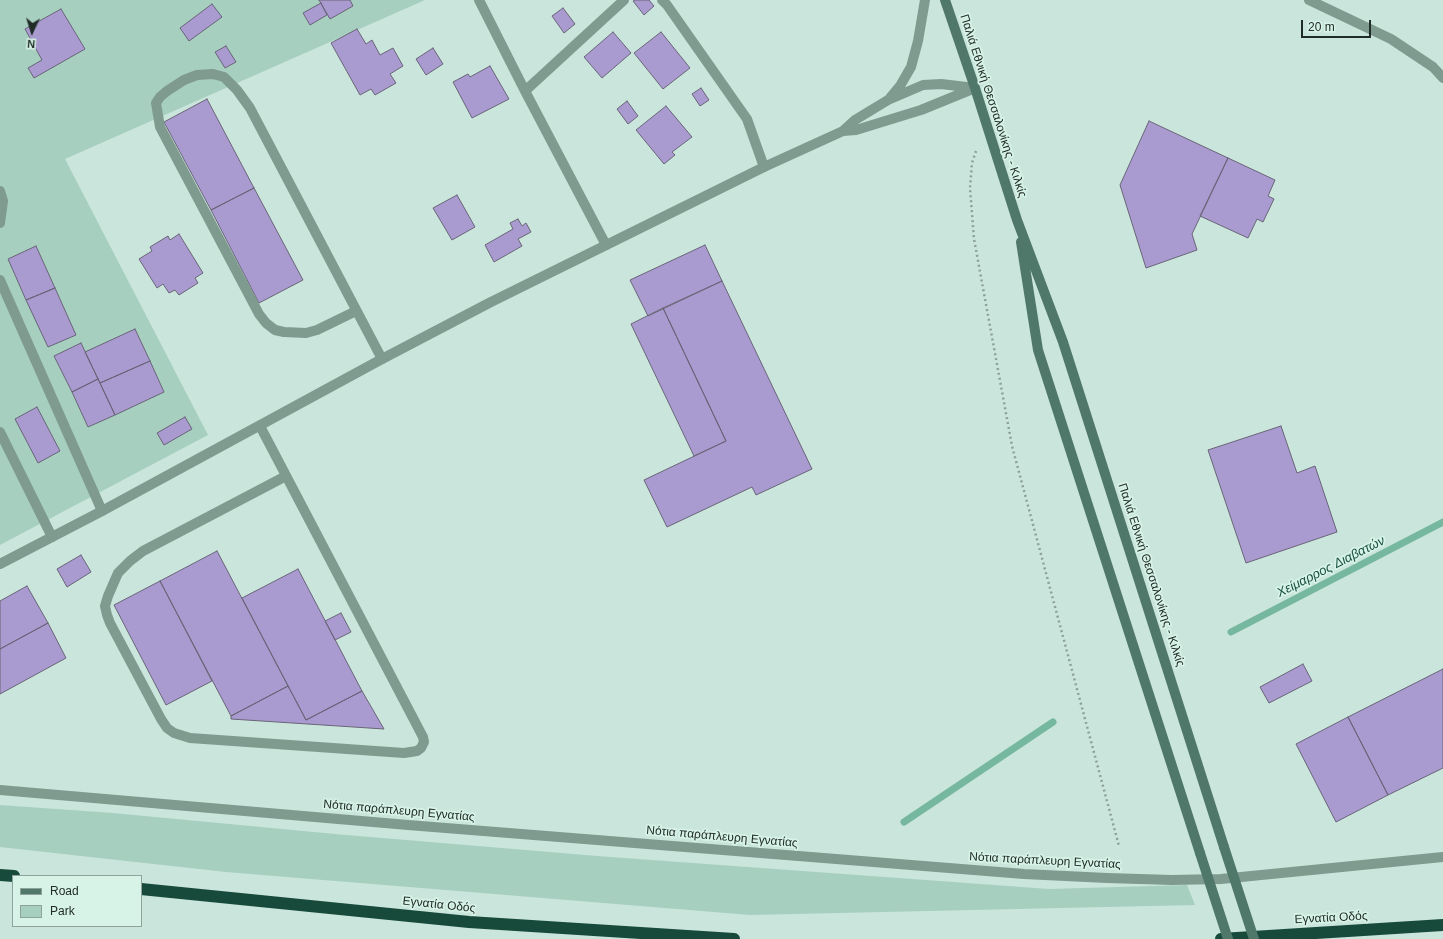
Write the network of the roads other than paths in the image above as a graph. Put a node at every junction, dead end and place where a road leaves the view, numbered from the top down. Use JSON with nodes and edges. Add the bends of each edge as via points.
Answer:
{"nodes":[{"id":1,"x":479,"y":0,"type":"edge"},
{"id":2,"x":624,"y":0,"type":"edge"},
{"id":3,"x":662,"y":0,"type":"edge"},
{"id":4,"x":925,"y":0,"type":"edge"},
{"id":5,"x":945,"y":0,"type":"edge"},
{"id":6,"x":1309,"y":0,"type":"edge"},
{"id":7,"x":1443,"y":78,"type":"edge"},
{"id":8,"x":975,"y":88,"type":"junction"},
{"id":9,"x":525,"y":91,"type":"junction"},
{"id":10,"x":888,"y":100,"type":"junction"},
{"id":11,"x":843,"y":131,"type":"junction"},
{"id":12,"x":764,"y":167,"type":"junction"},
{"id":13,"x":0,"y":191,"type":"edge"},
{"id":14,"x":1017,"y":220,"type":"junction"},
{"id":15,"x":0,"y":223,"type":"edge"},
{"id":16,"x":606,"y":245,"type":"junction"},
{"id":17,"x":0,"y":280,"type":"edge"},
{"id":18,"x":356,"y":311,"type":"junction"},
{"id":19,"x":382,"y":359,"type":"junction"},
{"id":20,"x":260,"y":426,"type":"junction"},
{"id":21,"x":0,"y":432,"type":"edge"},
{"id":22,"x":286,"y":476,"type":"junction"},
{"id":23,"x":102,"y":511,"type":"junction"},
{"id":24,"x":52,"y":537,"type":"junction"},
{"id":25,"x":0,"y":564,"type":"edge"},
{"id":26,"x":0,"y":790,"type":"edge"},
{"id":27,"x":1443,"y":857,"type":"edge"},
{"id":28,"x":0,"y":875,"type":"edge"},
{"id":29,"x":12,"y":876,"type":"edge"},
{"id":30,"x":142,"y":889,"type":"edge"},
{"id":31,"x":1443,"y":925,"type":"edge"},
{"id":32,"x":734,"y":939,"type":"edge"},
{"id":33,"x":1221,"y":939,"type":"edge"},
{"id":34,"x":1228,"y":939,"type":"edge"},
{"id":35,"x":1254,"y":939,"type":"edge"}],
"edges":[{"from":1,"to":9,"type":"street"},
{"from":2,"to":9,"type":"street"},
{"from":3,"to":12,"type":"street","via":[[747,119]]},
{"from":4,"to":10,"type":"street","via":[[911,67]]},
{"from":5,"to":8,"type":"main road","name":"Παλιά Εθνική Θεσσαλονίκης - Κιλκίς"},
{"from":6,"to":7,"type":"street","via":[[1391,39],[1433,67]]},
{"from":8,"to":10,"type":"street","via":[[941,84],[923,85]]},
{"from":8,"to":11,"type":"street","via":[[886,122]]},
{"from":8,"to":14,"type":"main road","name":"Παλιά Εθνική Θεσσαλονίκης - Κιλκίς"},
{"from":9,"to":16,"type":"street"},
{"from":10,"to":11,"type":"street","via":[[855,120]]},
{"from":11,"to":12,"type":"street"},
{"from":12,"to":16,"type":"street"},
{"from":13,"to":15,"type":"street","via":[[3,201]]},
{"from":14,"to":34,"type":"main road","name":"Παλιά Εθνική Θεσσαλονίκης - Κιλκίς","bridge":true,"via":[[1038,350]]},
{"from":14,"to":35,"type":"main road","name":"Παλιά Εθνική Θεσσαλονίκης - Κιλκίς","bridge":true,"via":[[1063,342]]},
{"from":16,"to":19,"type":"street"},
{"from":17,"to":23,"type":"street"},
{"from":18,"to":18,"type":"street","via":[[250,108],[237,90],[224,77],[212,74],[197,75],[184,80],[160,97],[156,103],[160,127],[266,323],[275,330],[306,332],[317,330]]},
{"from":18,"to":19,"type":"street"},
{"from":19,"to":20,"type":"street"},
{"from":20,"to":22,"type":"street"},
{"from":20,"to":23,"type":"street"},
{"from":21,"to":24,"type":"street"},
{"from":22,"to":22,"type":"street","via":[[423,737],[424,742],[417,751],[404,753],[190,738],[174,733],[161,719],[106,615],[105,606],[118,573],[130,561],[143,551]]},
{"from":23,"to":24,"type":"street"},
{"from":24,"to":25,"type":"street"},
{"from":26,"to":27,"type":"street","name":"Νότια παράπλευρη Εγνατίας","via":[[424,827],[1069,876],[1221,879]]},
{"from":28,"to":29,"type":"highway"},
{"from":30,"to":32,"type":"highway","name":"Εγνατία Οδός","via":[[469,922]]},
{"from":31,"to":33,"type":"highway","name":"Εγνατία Οδός"}]}
